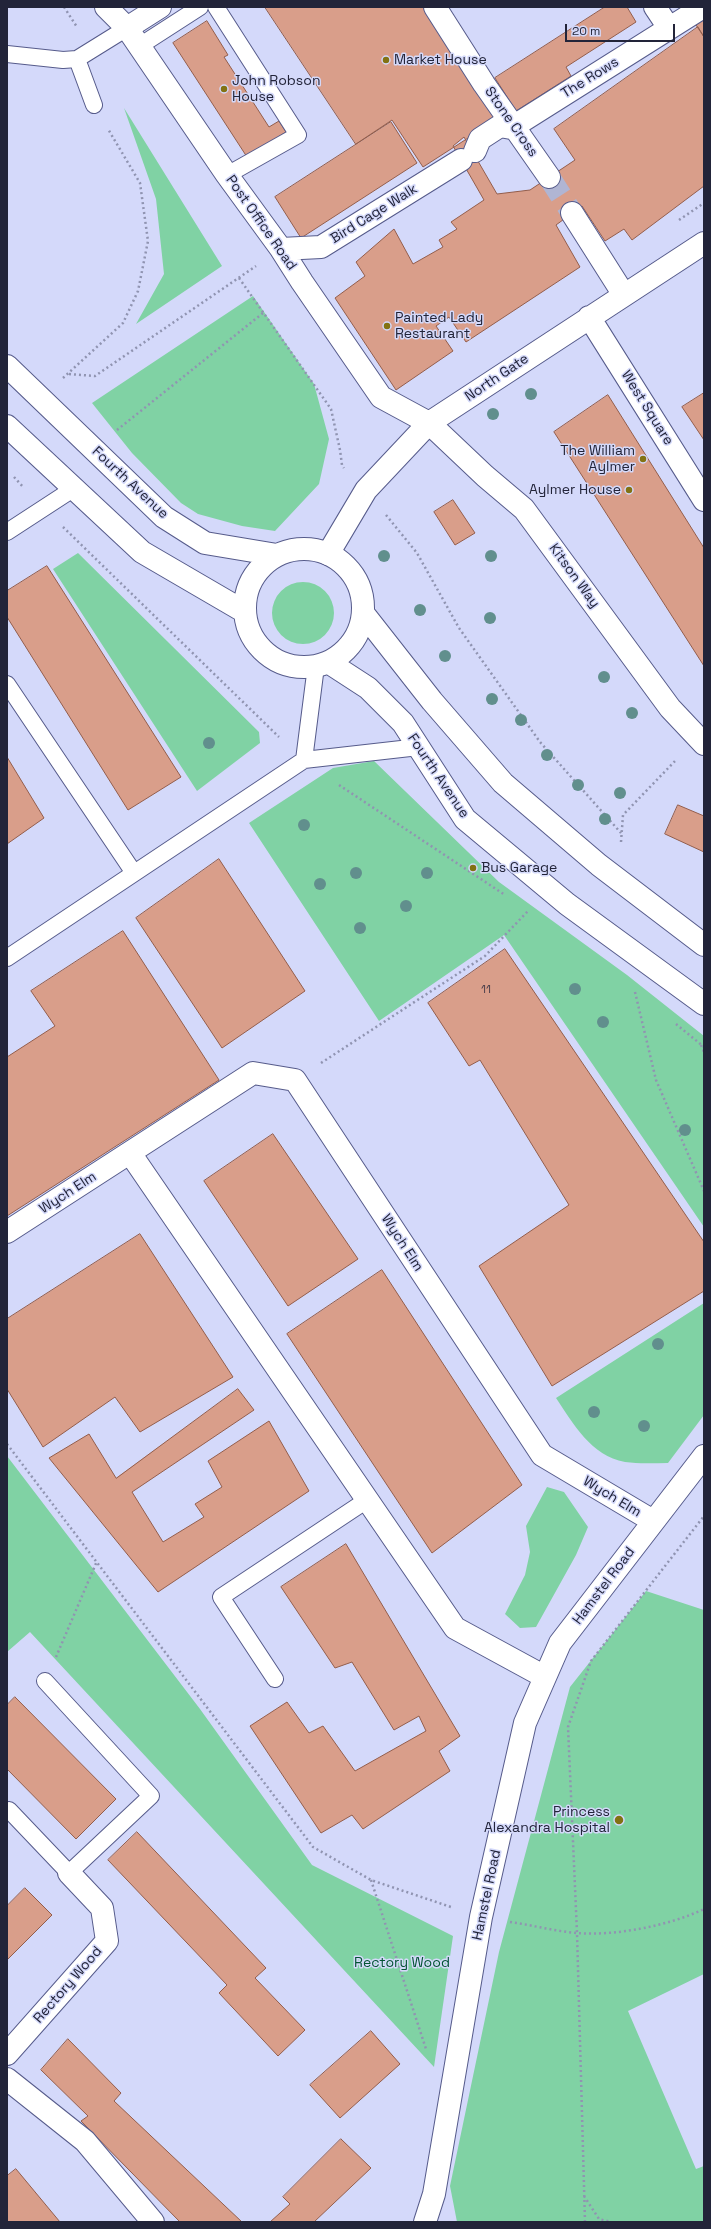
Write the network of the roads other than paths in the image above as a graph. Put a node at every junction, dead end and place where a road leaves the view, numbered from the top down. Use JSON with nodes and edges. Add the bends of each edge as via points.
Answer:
{"nodes":[{"id":1,"x":106,"y":7,"type":"edge"},
{"id":2,"x":160,"y":7,"type":"edge"},
{"id":3,"x":200,"y":7,"type":"edge"},
{"id":4,"x":216,"y":7,"type":"edge"},
{"id":5,"x":435,"y":7,"type":"edge"},
{"id":6,"x":655,"y":7,"type":"edge"},
{"id":7,"x":702,"y":7,"type":"edge"},
{"id":8,"x":127,"y":28,"type":"junction"},
{"id":9,"x":669,"y":28,"type":"junction"},
{"id":10,"x":138,"y":47,"type":"junction"},
{"id":11,"x":7,"y":54,"type":"edge"},
{"id":12,"x":77,"y":59,"type":"junction"},
{"id":13,"x":94,"y":105,"type":"road end"},
{"id":14,"x":512,"y":127,"type":"junction"},
{"id":15,"x":492,"y":140,"type":"dead end"},
{"id":16,"x":461,"y":160,"type":"dead end"},
{"id":17,"x":227,"y":175,"type":"junction"},
{"id":18,"x":549,"y":177,"type":"tunnel mouth"},
{"id":19,"x":572,"y":213,"type":"tunnel mouth"},
{"id":20,"x":704,"y":242,"type":"edge"},
{"id":21,"x":281,"y":249,"type":"junction"},
{"id":22,"x":624,"y":295,"type":"junction"},
{"id":23,"x":589,"y":317,"type":"junction"},
{"id":24,"x":7,"y":366,"type":"edge"},
{"id":25,"x":429,"y":422,"type":"junction"},
{"id":26,"x":7,"y":426,"type":"edge"},
{"id":27,"x":73,"y":489,"type":"junction"},
{"id":28,"x":704,"y":500,"type":"edge"},
{"id":29,"x":7,"y":532,"type":"edge"},
{"id":30,"x":328,"y":554,"type":"junction"},
{"id":31,"x":276,"y":556,"type":"junction"},
{"id":32,"x":245,"y":612,"type":"junction"},
{"id":33,"x":363,"y":613,"type":"junction"},
{"id":34,"x":322,"y":664,"type":"junction"},
{"id":35,"x":7,"y":684,"type":"edge"},
{"id":36,"x":701,"y":740,"type":"edge"},
{"id":37,"x":419,"y":747,"type":"junction"},
{"id":38,"x":304,"y":760,"type":"junction"},
{"id":39,"x":134,"y":873,"type":"junction"},
{"id":40,"x":704,"y":945,"type":"edge"},
{"id":41,"x":7,"y":958,"type":"edge"},
{"id":42,"x":704,"y":1004,"type":"edge"},
{"id":43,"x":130,"y":1153,"type":"junction"},
{"id":44,"x":7,"y":1232,"type":"edge"},
{"id":45,"x":704,"y":1456,"type":"edge"},
{"id":46,"x":367,"y":1500,"type":"junction"},
{"id":47,"x":653,"y":1521,"type":"junction"},
{"id":48,"x":545,"y":1677,"type":"junction"},
{"id":49,"x":275,"y":1679,"type":"dead end"},
{"id":50,"x":45,"y":1682,"type":"road end"},
{"id":51,"x":9,"y":1810,"type":"dead end"},
{"id":52,"x":69,"y":1873,"type":"junction"},
{"id":53,"x":7,"y":2054,"type":"edge"},
{"id":54,"x":7,"y":2079,"type":"edge"},
{"id":55,"x":153,"y":2222,"type":"edge"},
{"id":56,"x":425,"y":2222,"type":"edge"}],
"edges":[{"from":1,"to":8,"type":"street","name":"Post Office Road"},
{"from":2,"to":8,"type":"street"},
{"from":3,"to":10,"type":"lane"},
{"from":4,"to":17,"type":"lane","via":[[298,135]]},
{"from":5,"to":14,"type":"street","name":"Stone Cross"},
{"from":6,"to":9,"type":"street"},
{"from":7,"to":9,"type":"street","name":"The Rows"},
{"from":8,"to":10,"type":"street","name":"Post Office Road"},
{"from":8,"to":12,"type":"lane"},
{"from":9,"to":14,"type":"street","name":"The Rows"},
{"from":10,"to":17,"type":"street","name":"Post Office Road"},
{"from":11,"to":12,"type":"lane"},
{"from":12,"to":13,"type":"lane"},
{"from":14,"to":15,"type":"street","via":[[500,126],[480,139],[475,151]]},
{"from":14,"to":18,"type":"street","name":"Stone Cross"},
{"from":16,"to":21,"type":"street","name":"Bird Cage Walk","via":[[321,247]]},
{"from":17,"to":21,"type":"street","name":"Post Office Road"},
{"from":19,"to":22,"type":"street"},
{"from":20,"to":22,"type":"street","name":"North Gate"},
{"from":21,"to":25,"type":"street","name":"Post Office Road","via":[[381,397]]},
{"from":22,"to":23,"type":"street","name":"North Gate"},
{"from":23,"to":25,"type":"street","name":"North Gate"},
{"from":23,"to":28,"type":"street","name":"West Square"},
{"from":24,"to":31,"type":"street","name":"Fourth Avenue","via":[[164,517],[205,543]]},
{"from":25,"to":30,"type":"street","name":"North Gate","via":[[366,490]]},
{"from":25,"to":36,"type":"street","name":"Kitson Way","via":[[484,476],[524,509],[670,708]]},
{"from":26,"to":27,"type":"street"},
{"from":27,"to":29,"type":"lane"},
{"from":27,"to":32,"type":"street","via":[[142,552]]},
{"from":30,"to":31,"type":"street","via":[[311,549],[293,550]]},
{"from":30,"to":33,"type":"street","via":[[343,563],[355,578],[362,594]]},
{"from":31,"to":32,"type":"street","via":[[252,579],[246,595]]},
{"from":32,"to":34,"type":"street","via":[[250,632],[261,648],[276,661],[296,667]]},
{"from":33,"to":34,"type":"street","via":[[360,628],[352,642],[341,654]]},
{"from":33,"to":40,"type":"street","via":[[432,701],[503,784],[611,874]]},
{"from":34,"to":37,"type":"street","name":"Fourth Avenue","via":[[368,688],[402,722]]},
{"from":34,"to":38,"type":"lane"},
{"from":35,"to":39,"type":"lane"},
{"from":37,"to":38,"type":"lane"},
{"from":37,"to":42,"type":"street","name":"Fourth Avenue","via":[[465,819],[567,904]]},
{"from":38,"to":39,"type":"lane"},
{"from":39,"to":41,"type":"lane"},
{"from":43,"to":44,"type":"street","name":"Wych Elm"},
{"from":43,"to":46,"type":"street"},
{"from":43,"to":47,"type":"street","name":"Wych Elm","via":[[253,1073],[295,1080],[542,1455]]},
{"from":45,"to":47,"type":"street","name":"Hamstel Road"},
{"from":46,"to":48,"type":"street","via":[[454,1628]]},
{"from":46,"to":49,"type":"lane","via":[[222,1597]]},
{"from":47,"to":48,"type":"street","name":"Hamstel Road","via":[[560,1643]]},
{"from":48,"to":56,"type":"street","name":"Hamstel Road","via":[[525,1722],[481,1917],[434,2194]]},
{"from":50,"to":52,"type":"lane","via":[[151,1796]]},
{"from":51,"to":52,"type":"lane"},
{"from":52,"to":53,"type":"street","name":"Rectory Wood","via":[[102,1908],[108,1941]]},
{"from":54,"to":55,"type":"street","via":[[85,2142]]}]}
